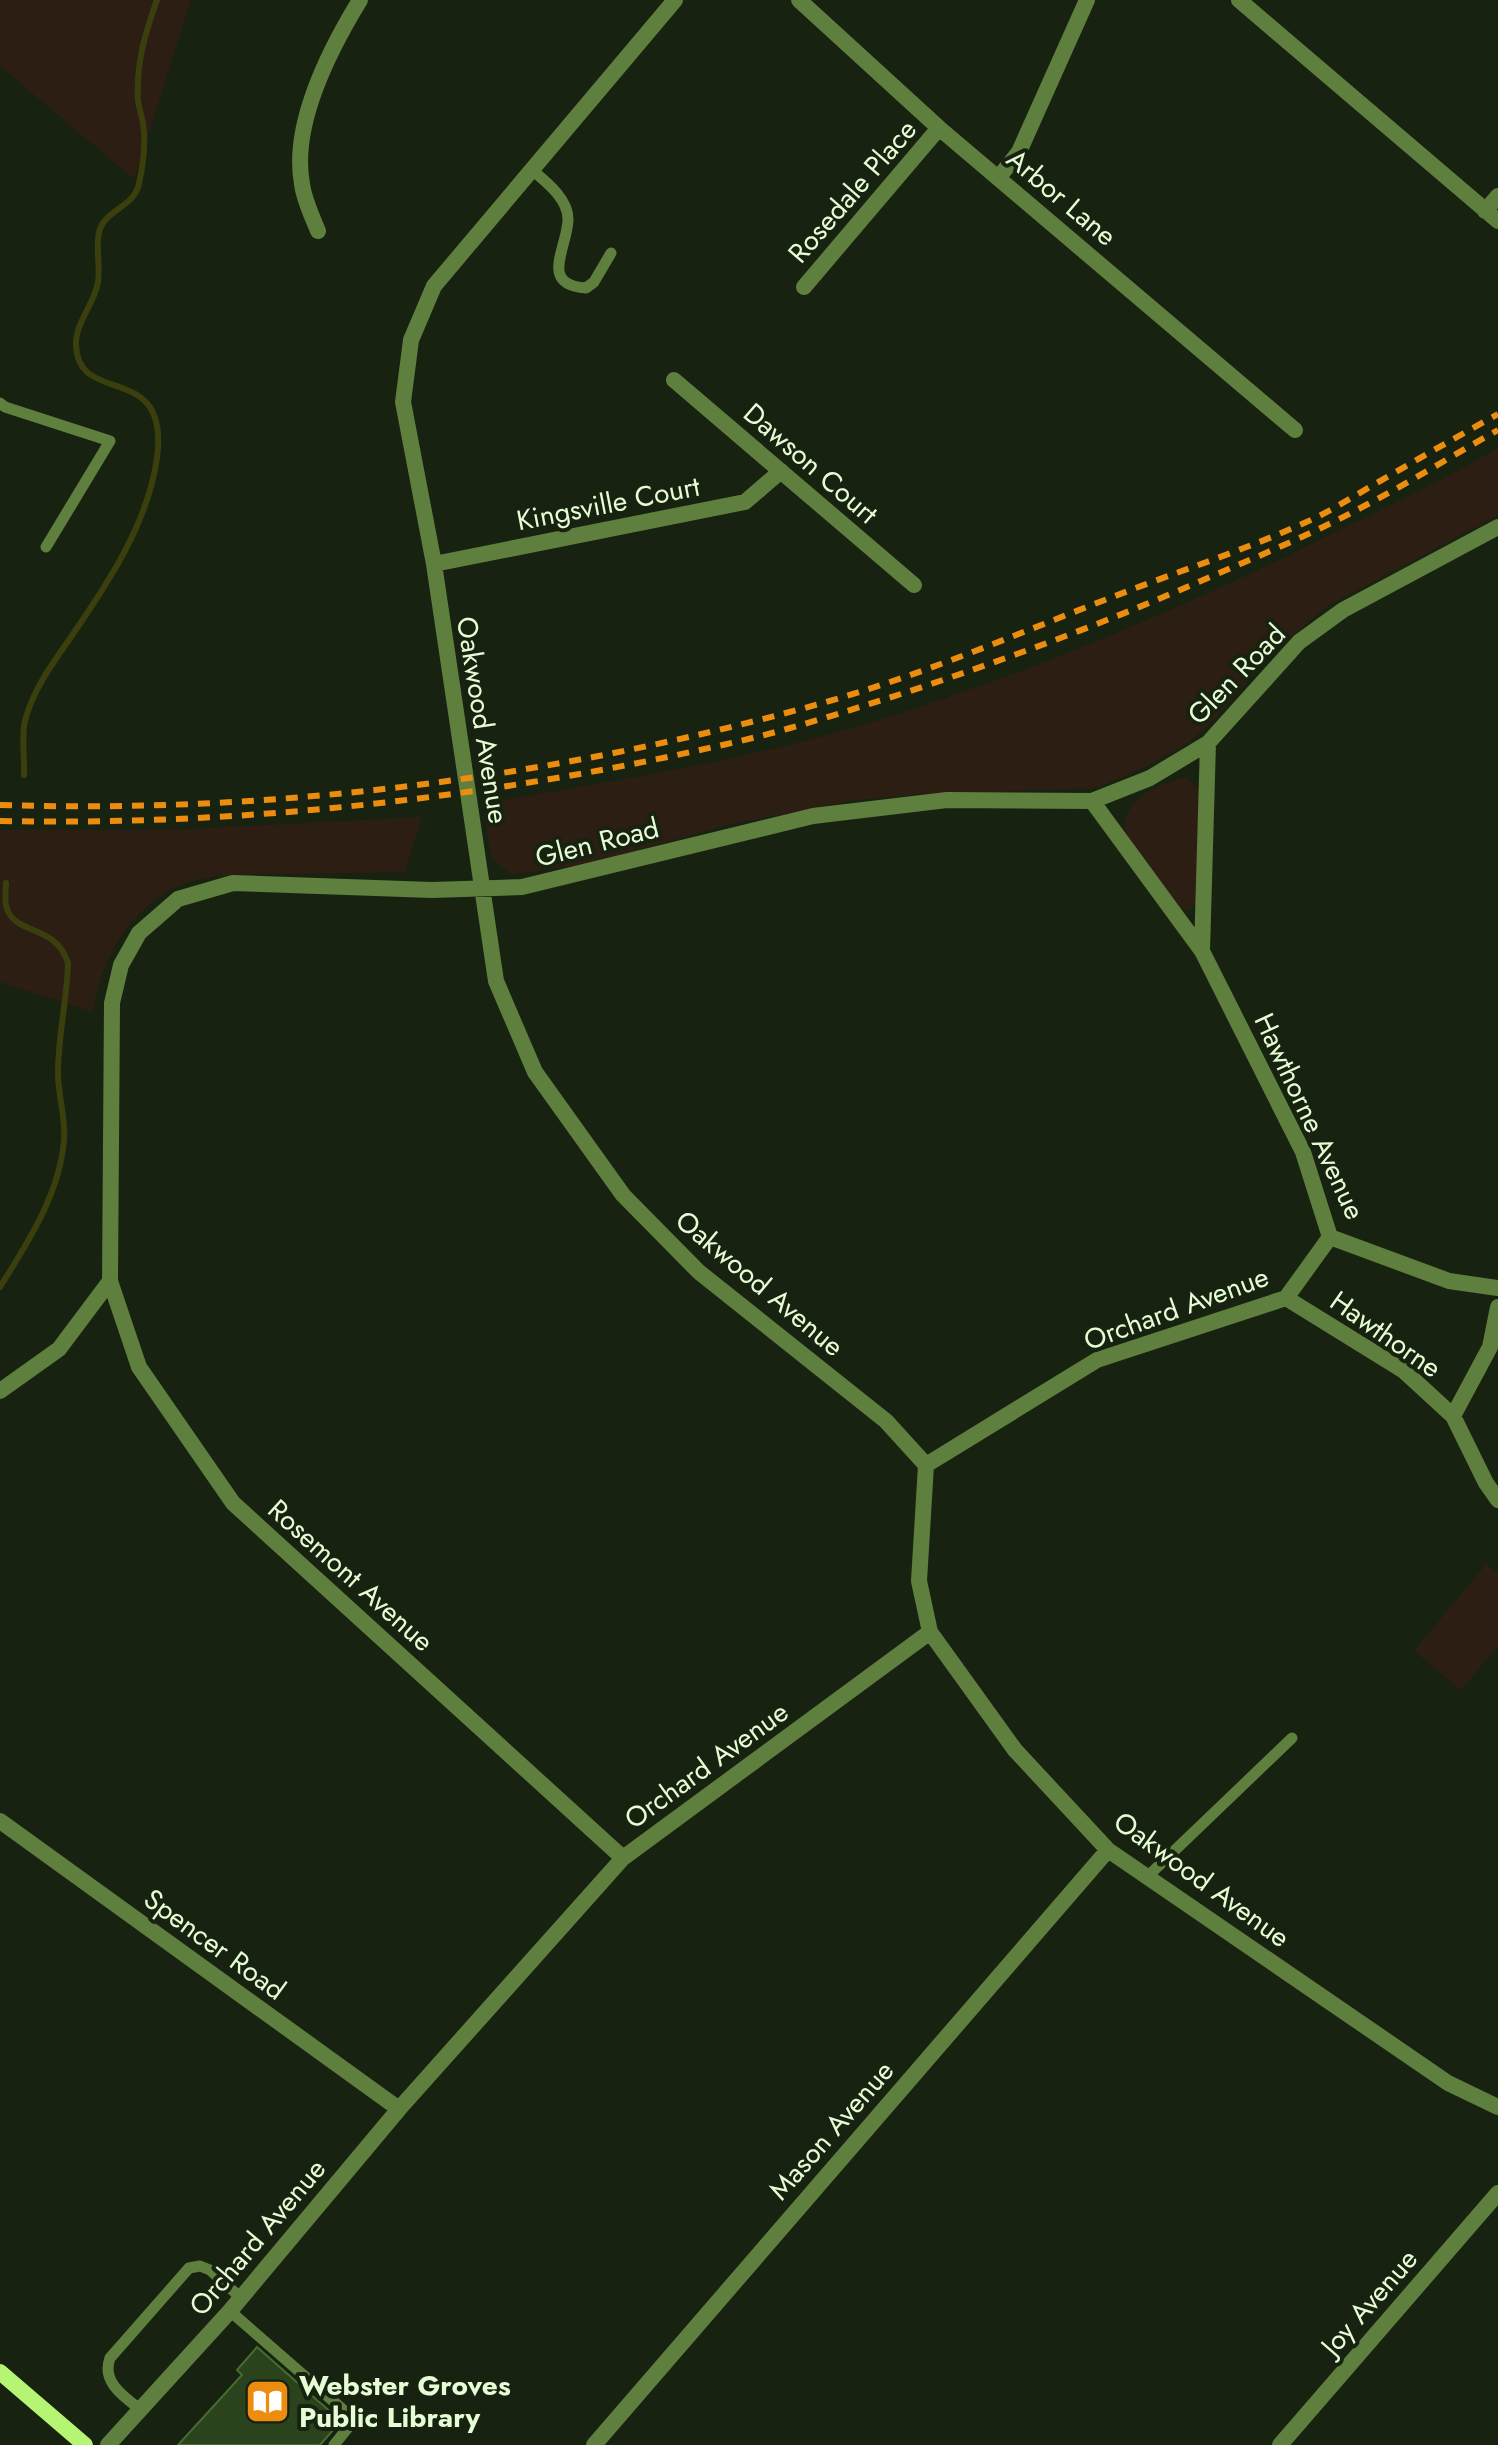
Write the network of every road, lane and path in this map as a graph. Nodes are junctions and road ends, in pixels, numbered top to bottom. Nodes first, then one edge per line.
1 (360, 0) edge
2 (675, 0) edge
3 (799, 0) edge
4 (1087, 0) edge
5 (1239, 0) edge
6 (939, 128) junction
7 (531, 169) junction
8 (999, 177) junction
9 (1498, 196) edge
10 (1492, 216) edge
11 (318, 231) dead end
12 (611, 253) dead end
13 (804, 287) dead end
14 (674, 380) dead end
15 (0, 403) edge
16 (1295, 430) dead end
17 (781, 471) junction
18 (1498, 527) edge
19 (46, 547) dead end
20 (434, 564) junction
21 (914, 585) dead end
22 (1208, 743) junction
23 (1092, 801) junction
24 (482, 890) junction
25 (1202, 951) junction
26 (1330, 1237) junction
27 (110, 1281) junction
28 (1498, 1288) edge
29 (1286, 1298) junction
30 (1498, 1307) edge
31 (0, 1391) edge
32 (1453, 1416) junction
33 (926, 1465) junction
34 (1498, 1500) edge
35 (930, 1632) junction
36 (1292, 1738) dead end
37 (0, 1821) edge
38 (1108, 1850) junction
39 (623, 1858) junction
40 (1147, 1877) junction
41 (1498, 2107) edge
42 (399, 2109) junction
43 (1498, 2193) edge
44 (236, 2304) junction
45 (0, 2372) edge
46 (141, 2410) junction
47 (85, 2445) edge
48 (108, 2445) edge
49 (334, 2445) edge
50 (594, 2445) edge
51 (1280, 2445) edge

1 - 11 street
2 - 7 street, Oakwood Avenue
3 - 6 street, Arbor Lane
4 - 8 street
5 - 10 street
6 - 8 street, Arbor Lane
6 - 13 street, Rosedale Place
7 - 12 lane
7 - 20 street, Oakwood Avenue
8 - 16 street, Arbor Lane
9 - 10 street
14 - 17 street, Dawson Court
15 - 19 lane
17 - 20 street, Kingsville Court
17 - 21 street, Dawson Court
18 - 22 street, Glen Road
20 - 24 street, Oakwood Avenue
22 - 23 street, Glen Road
22 - 25 street, Hawthorne Avenue
23 - 24 street, Glen Road
23 - 25 street, Hawthorne Avenue
24 - 27 street, Glen Road
24 - 33 street, Oakwood Avenue
25 - 26 street, Hawthorne Avenue
26 - 28 street, Hawthorne Avenue
26 - 29 street, Orchard Avenue
27 - 31 street
27 - 39 street, Rosemont Avenue
29 - 32 street, Hawthorne
29 - 33 street, Orchard Avenue
30 - 32 street
32 - 34 street, Hawthorne
33 - 35 street
35 - 38 street, Oakwood Avenue
35 - 39 street, Orchard Avenue
36 - 40 lane
37 - 42 street, Spencer Road
38 - 40 street, Oakwood Avenue
38 - 50 street, Mason Avenue
39 - 42 street, Orchard Avenue
40 - 41 street, Oakwood Avenue
42 - 44 street, Orchard Avenue
43 - 51 street, Joy Avenue
44 - 46 street, Orchard Avenue
44 - 46 lane
44 - 49 lane
45 - 47 main road
46 - 48 street, Orchard Avenue

